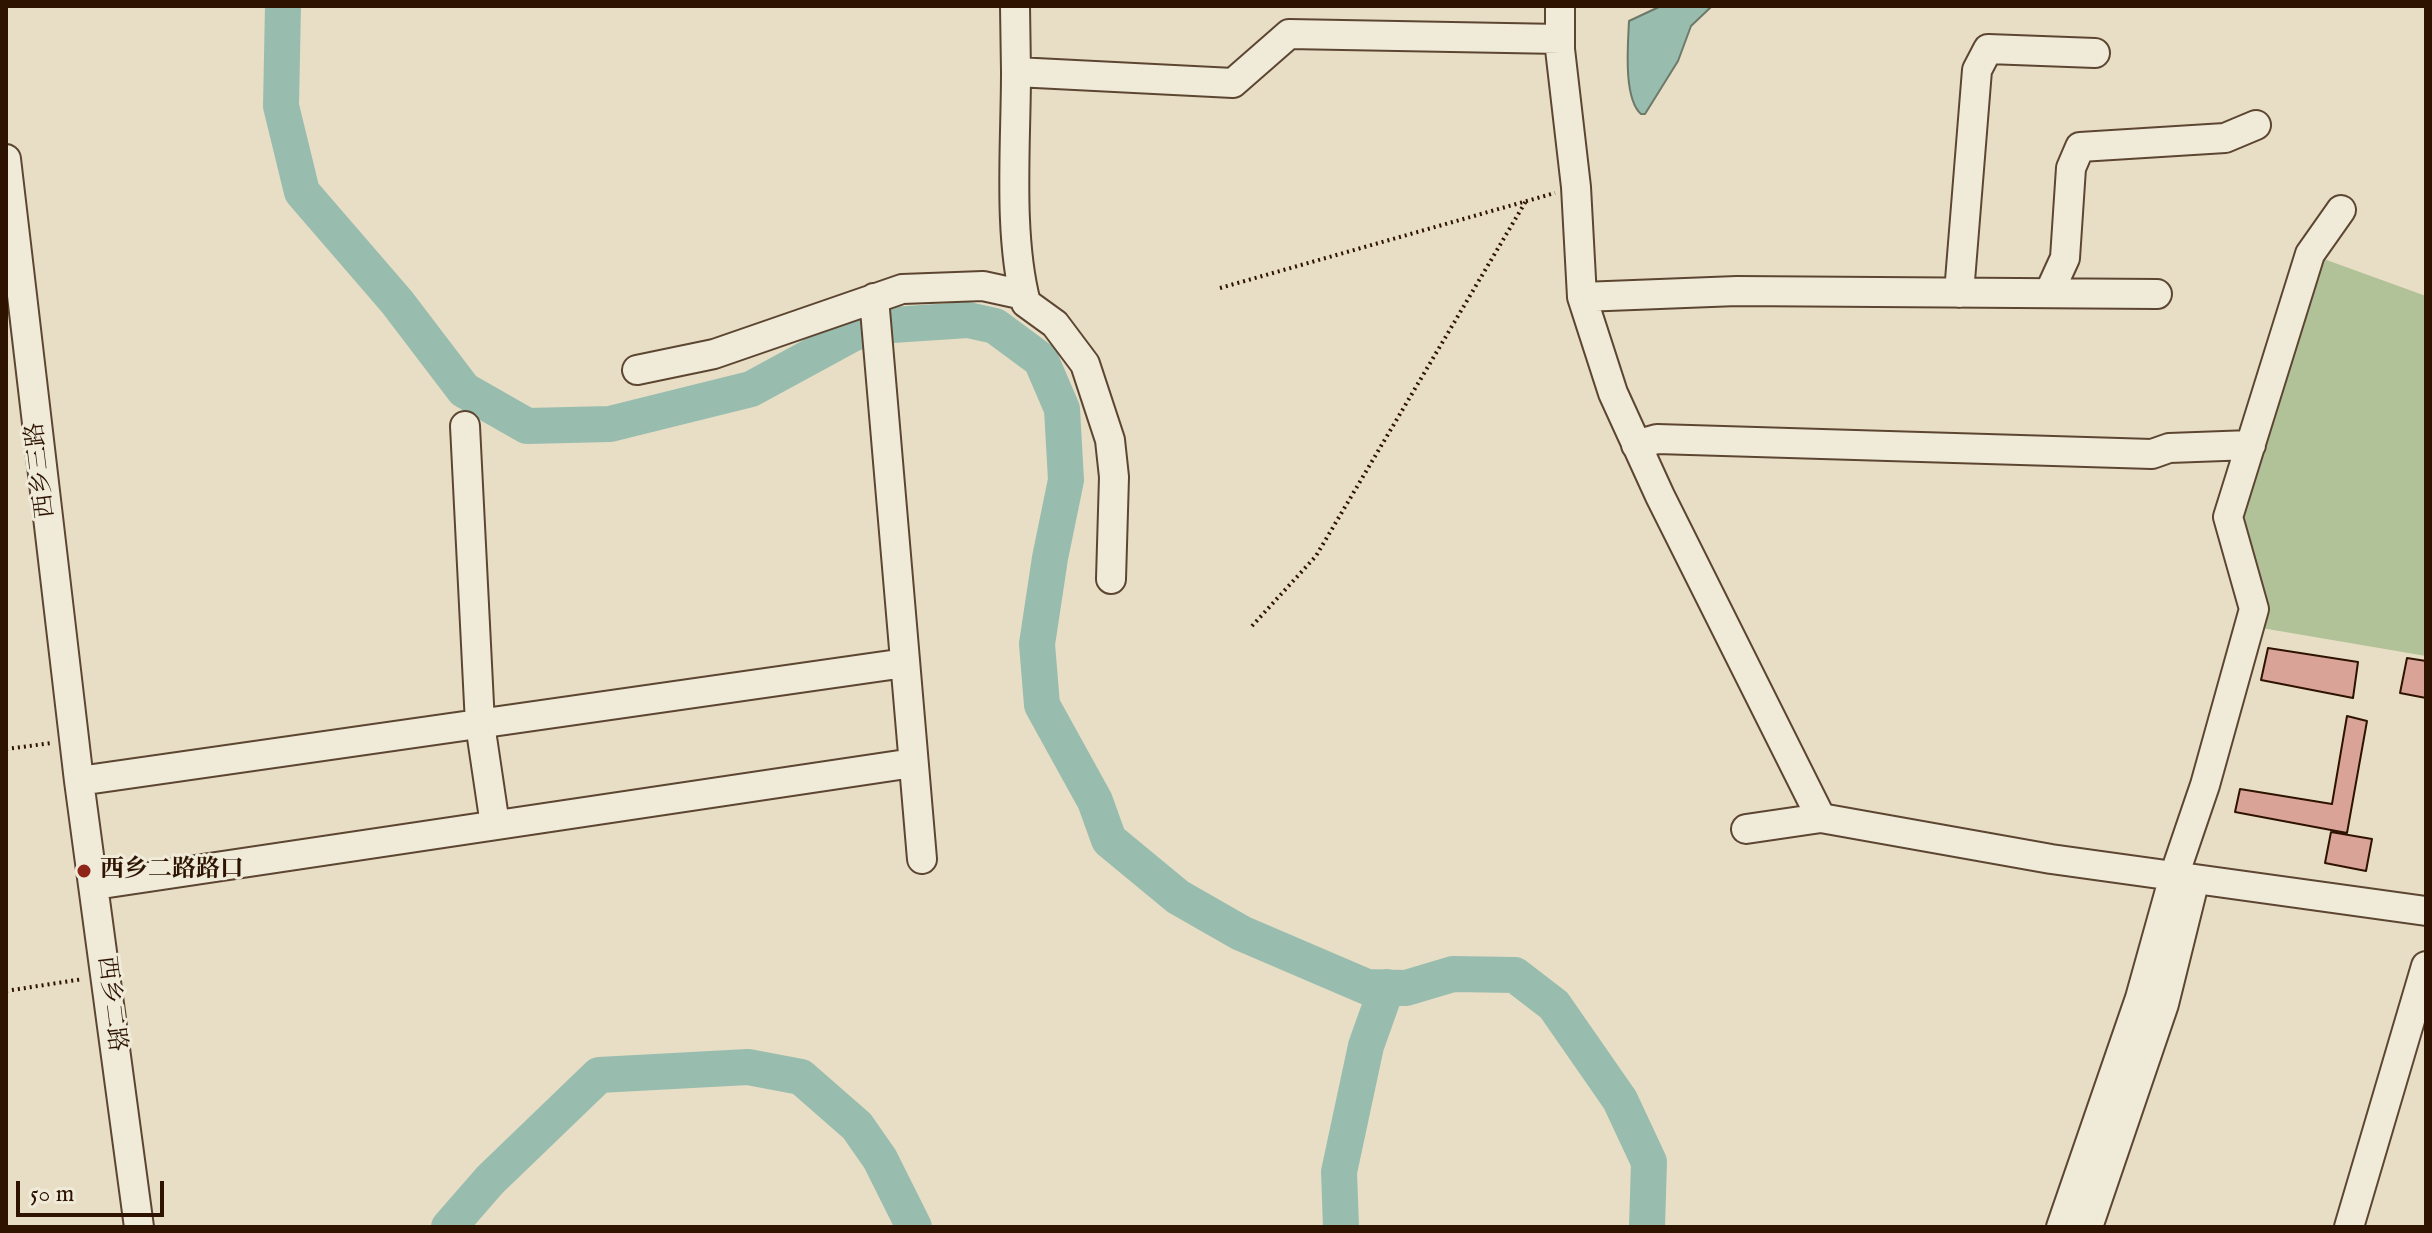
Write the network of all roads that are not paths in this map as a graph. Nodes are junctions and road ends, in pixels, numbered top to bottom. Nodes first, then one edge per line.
1 (1015, 6) edge
2 (1560, 6) edge
3 (1560, 39) junction
4 (2095, 53) dead end
5 (1016, 72) junction
6 (2256, 125) dead end
7 (6, 159) edge
8 (2341, 210) dead end
9 (1959, 293) junction
10 (2049, 293) junction
11 (2157, 294) dead end
12 (1024, 295) junction
13 (1582, 297) junction
14 (874, 298) junction
15 (637, 370) dead end
16 (465, 426) dead end
17 (1636, 445) junction
18 (2251, 445) junction
19 (1111, 579) dead end
20 (905, 663) junction
21 (480, 724) junction
22 (913, 763) junction
23 (79, 781) junction
24 (1821, 818) junction
25 (495, 825) junction
26 (1746, 829) dead end
27 (922, 859) dead end
28 (2184, 878) junction
29 (95, 885) junction
30 (2426, 911) edge
31 (2426, 966) edge
32 (139, 1227) edge
33 (2061, 1227) edge
34 (2088, 1227) edge
35 (2349, 1227) edge

1 - 5 street
2 - 3 street
3 - 5 street
3 - 13 street
4 - 9 street
5 - 12 street
6 - 10 street
7 - 23 street, 西乡三路
8 - 18 street
9 - 10 street
9 - 13 street
10 - 11 street
12 - 14 street
12 - 19 street
13 - 17 street
14 - 15 street
14 - 20 street
16 - 21 street
17 - 18 street
17 - 24 street
18 - 28 street
20 - 21 street
20 - 22 street
21 - 23 street
21 - 25 street
22 - 25 street
22 - 27 street
23 - 29 street, 西乡二路
24 - 26 street
24 - 28 street
25 - 29 street
28 - 30 street
28 - 33 street
28 - 34 street
29 - 32 street, 西乡二路
31 - 35 street

